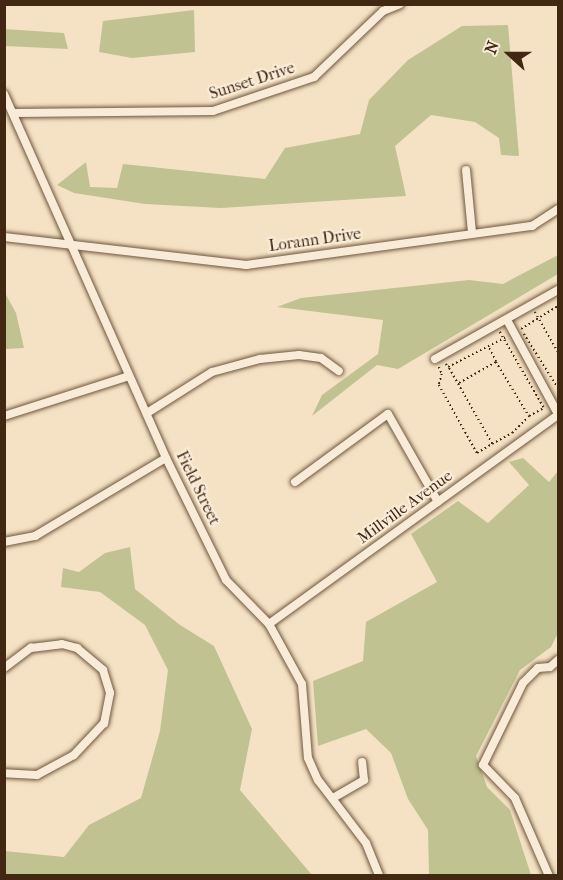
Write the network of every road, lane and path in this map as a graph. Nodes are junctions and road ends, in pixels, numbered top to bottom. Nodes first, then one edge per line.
1 (400, 4) edge
2 (382, 8) edge
3 (4, 94) edge
4 (14, 113) junction
5 (466, 170) dead end
6 (558, 209) edge
7 (472, 232) junction
8 (4, 237) edge
9 (72, 244) junction
10 (558, 290) edge
11 (531, 306) junction
12 (558, 306) edge
13 (539, 318) junction
14 (509, 319) junction
15 (496, 326) junction
16 (517, 331) junction
17 (504, 338) junction
18 (488, 346) junction
19 (558, 352) edge
20 (439, 358) junction
21 (496, 362) junction
22 (448, 368) junction
23 (339, 371) dead end
24 (129, 376) junction
25 (458, 384) junction
26 (558, 388) edge
27 (552, 402) junction
28 (544, 408) junction
29 (147, 413) junction
30 (558, 415) edge
31 (4, 416) edge
32 (529, 416) junction
33 (492, 444) junction
34 (166, 458) junction
35 (295, 482) dead end
36 (438, 502) junction
37 (4, 542) edge
38 (269, 624) junction
39 (558, 660) edge
40 (4, 668) edge
41 (362, 762) dead end
42 (4, 773) edge
43 (333, 798) junction
44 (379, 876) edge
45 (549, 876) edge

1 - 2 street, Sunset Drive
2 - 4 street, Sunset Drive
3 - 4 street, Field Street
4 - 9 street, Field Street
5 - 7 street
6 - 7 street, Lorann Drive
7 - 9 street, Lorann Drive
8 - 9 street, Lorann Drive
9 - 24 street, Field Street
10 - 11 street
11 - 13 path
11 - 14 street
12 - 13 path
13 - 16 path
13 - 19 path
14 - 15 street
14 - 16 street
14 - 16 path
15 - 17 path
15 - 20 street
16 - 17 path
16 - 26 path
16 - 27 street
17 - 18 path
17 - 28 path
18 - 21 path
18 - 22 path
20 - 22 path
20 - 33 path
21 - 25 path
21 - 32 path
22 - 25 path
23 - 29 street
24 - 29 street, Field Street
24 - 31 street
25 - 33 path
27 - 28 path
27 - 30 street
28 - 32 path
29 - 34 street, Field Street
30 - 36 street, Millville Avenue
32 - 33 path
34 - 37 street
34 - 38 street, Field Street
35 - 36 street
36 - 38 street, Millville Avenue
38 - 43 street, Field Street
39 - 45 street
40 - 42 street
41 - 43 street
43 - 44 street, Field Street

